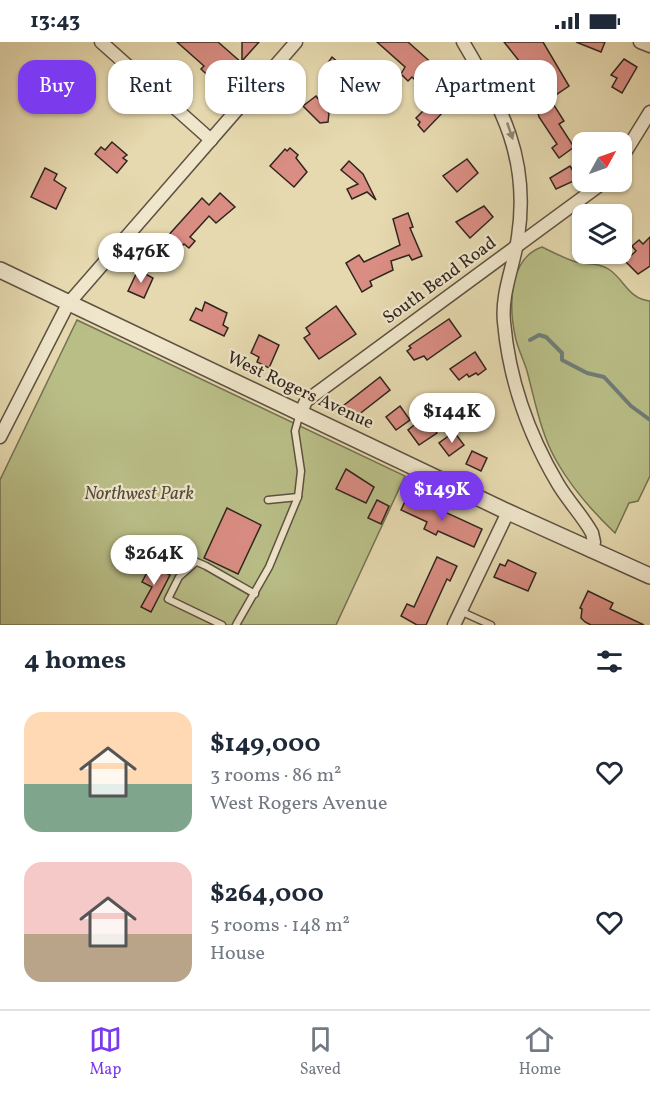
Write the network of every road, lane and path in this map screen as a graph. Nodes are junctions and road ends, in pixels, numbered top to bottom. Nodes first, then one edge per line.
1 (101, 42) edge
2 (296, 42) edge
3 (463, 42) edge
4 (640, 42) edge
5 (650, 46) edge
6 (650, 112) edge
7 (211, 140) junction
8 (632, 141) edge
9 (590, 192) edge
10 (516, 247) junction
11 (0, 270) edge
12 (68, 304) junction
13 (301, 412) junction
14 (0, 437) edge
15 (298, 497) junction
16 (268, 500) dead end
17 (508, 512) junction
18 (156, 544) dead end
19 (591, 551) junction
20 (196, 562) junction
21 (650, 576) edge
22 (255, 594) junction
23 (460, 611) junction
24 (222, 625) edge
25 (236, 625) edge
26 (454, 625) edge
27 (491, 625) edge

1 - 7 street
2 - 7 street
3 -> 10 street
4 - 5 street
6 - 8 street
7 - 12 street
9 - 10 street, South Bend Road
10 - 13 street, South Bend Road
10 - 19 street
11 - 12 street, West Rogers Avenue
12 - 13 street, West Rogers Avenue
12 - 14 street
13 - 15 lane
13 - 17 street, West Rogers Avenue
15 - 16 lane
15 - 22 lane
17 - 19 street, West Rogers Avenue
17 - 23 street
18 - 20 lane
19 - 21 street, West Rogers Avenue
20 - 22 lane
20 - 24 lane
22 - 25 lane
23 - 26 street
23 - 27 lane

